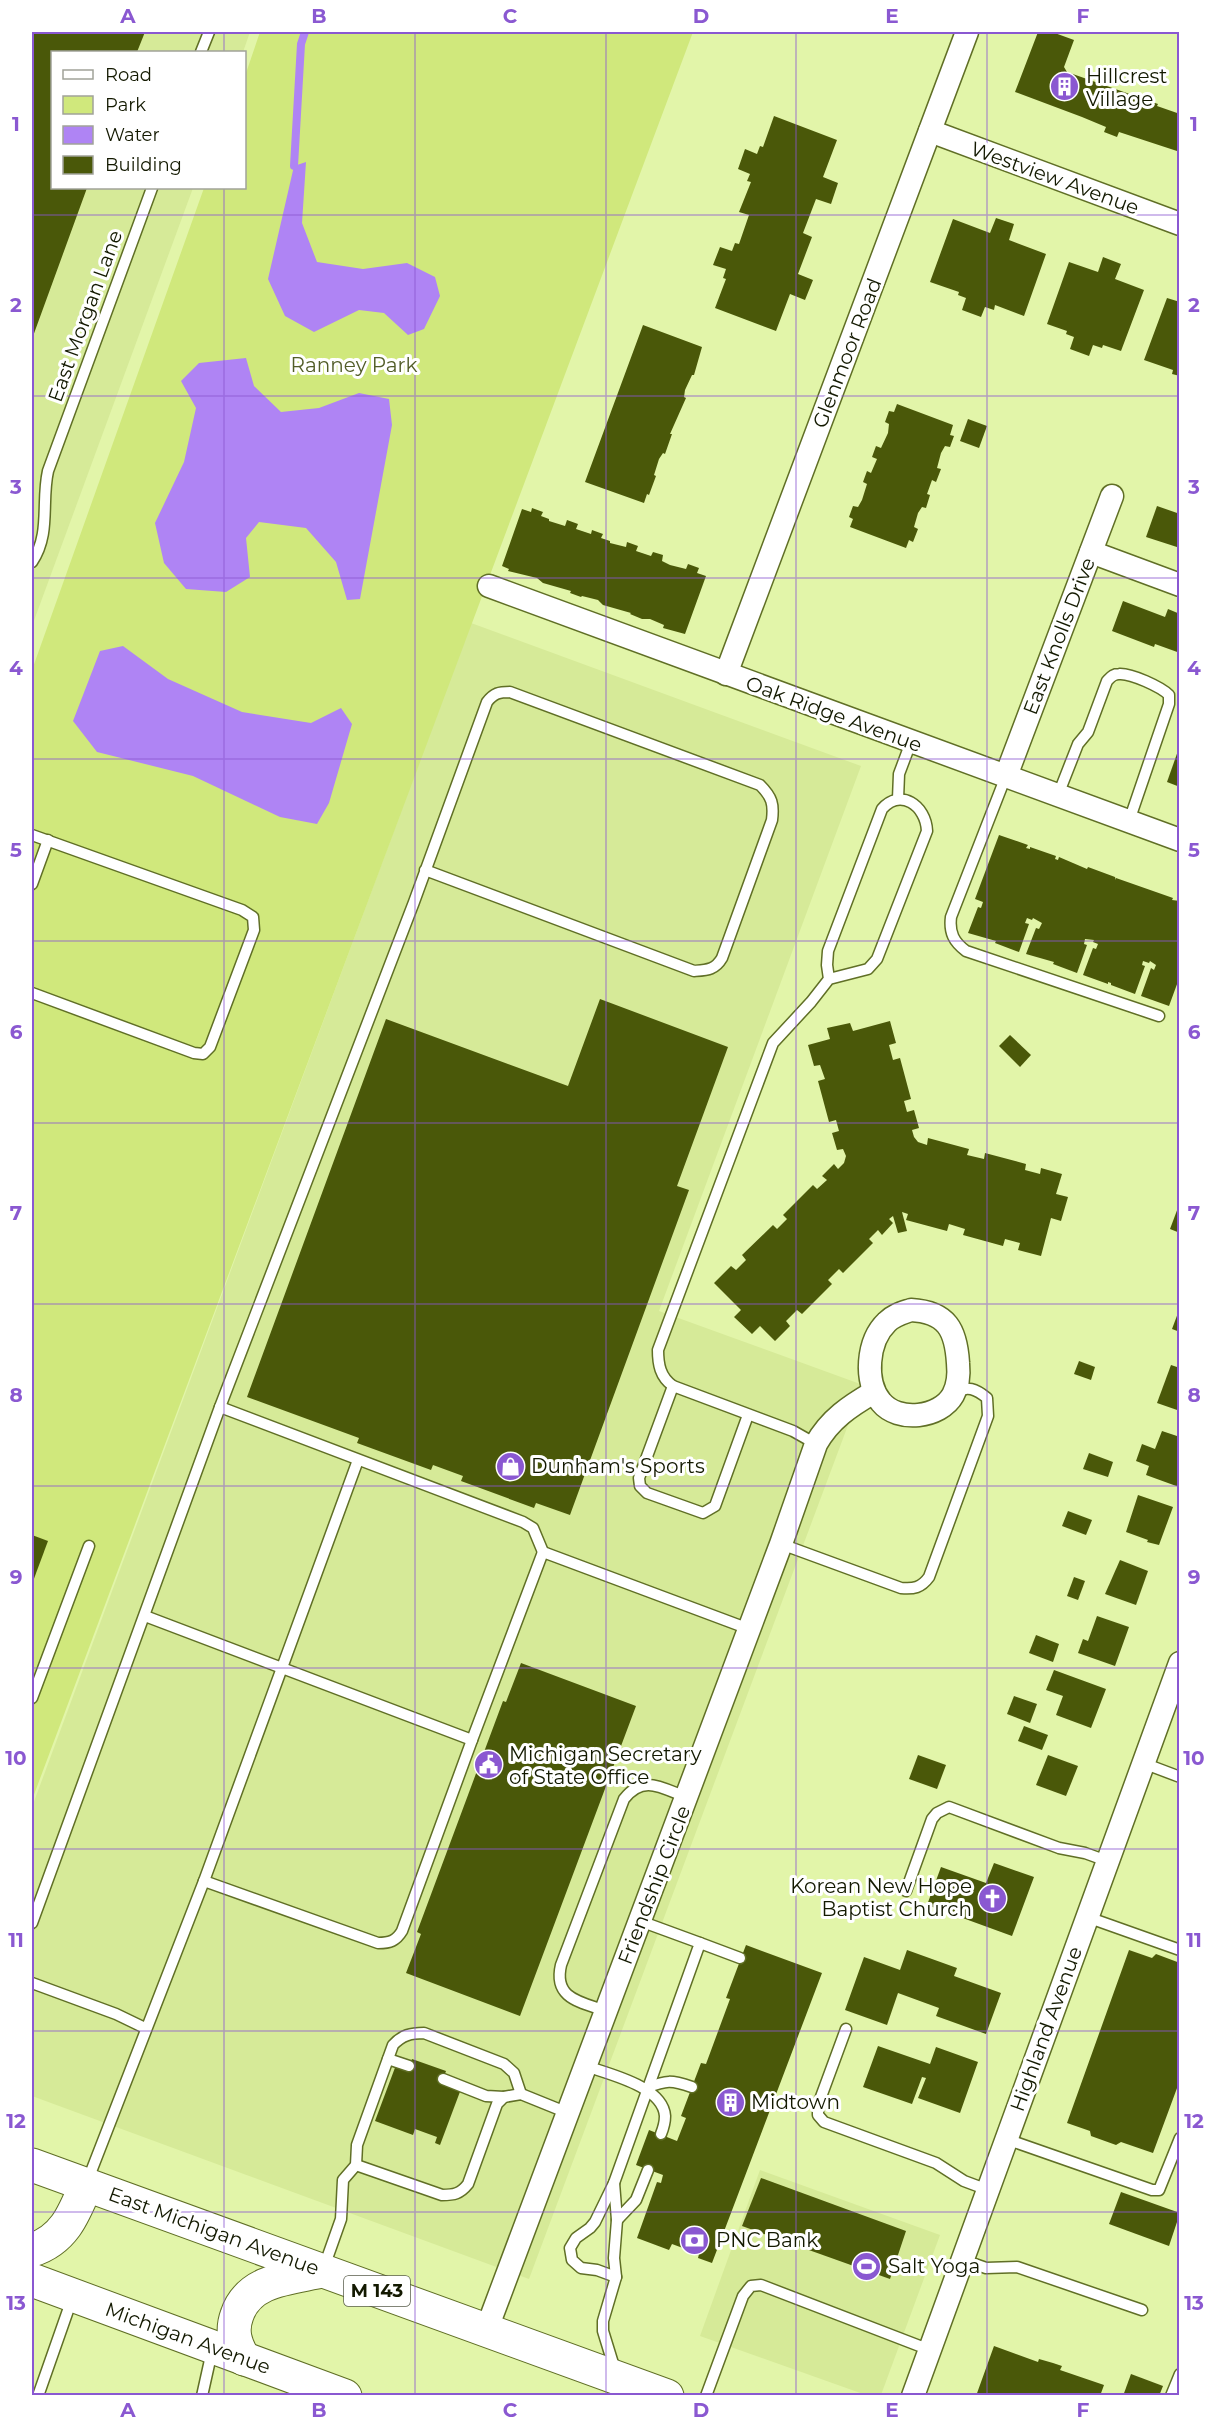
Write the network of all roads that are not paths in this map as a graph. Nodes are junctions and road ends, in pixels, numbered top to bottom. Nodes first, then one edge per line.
1 (209, 32) edge
2 (967, 32) edge
3 (201, 51) edge
4 (930, 131) junction
5 (152, 189) edge
6 (1179, 224) edge
7 (1112, 496) dead end
8 (1091, 552) junction
9 (32, 562) edge
10 (1179, 585) edge
11 (489, 586) dead end
12 (726, 675) junction
13 (911, 741) junction
14 (1006, 776) junction
15 (1058, 795) junction
16 (898, 799) junction
17 (1129, 821) junction
18 (32, 835) edge
19 (48, 840) junction
20 (1179, 840) edge
21 (425, 870) junction
22 (32, 884) edge
23 (829, 979) junction
24 (32, 993) edge
25 (1159, 1016) dead end
26 (673, 1386) junction
27 (874, 1392) junction
28 (953, 1395) junction
29 (220, 1407) junction
30 (748, 1415) junction
31 (816, 1444) junction
32 (358, 1460) junction
33 (781, 1544) junction
34 (89, 1546) dead end
35 (543, 1552) junction
36 (144, 1616) junction
37 (749, 1629) junction
38 (1179, 1663) edge
39 (283, 1668) junction
40 (32, 1698) edge
41 (1172, 1705) edge
42 (472, 1740) junction
43 (1143, 1763) junction
44 (1179, 1777) edge
45 (686, 1797) junction
46 (1107, 1860) junction
47 (204, 1881) junction
48 (906, 1891) dead end
49 (1087, 1917) junction
50 (640, 1921) junction
51 (32, 1923) edge
52 (700, 1944) junction
53 (1179, 1950) edge
54 (740, 1958) dead end
55 (32, 1983) edge
56 (606, 2011) junction
57 (145, 2028) junction
58 (846, 2029) dead end
59 (388, 2059) junction
60 (409, 2066) dead end
61 (586, 2066) junction
62 (443, 2079) dead end
63 (692, 2087) dead end
64 (646, 2088) junction
65 (521, 2094) junction
66 (504, 2097) junction
67 (568, 2113) junction
68 (661, 2134) dead end
69 (1179, 2138) edge
70 (1006, 2139) junction
71 (356, 2164) junction
72 (32, 2165) edge
73 (648, 2170) dead end
74 (614, 2183) junction
75 (86, 2185) junction
76 (988, 2190) junction
77 (617, 2220) junction
78 (32, 2250) edge
79 (963, 2259) junction
80 (322, 2271) junction
81 (616, 2277) junction
82 (32, 2280) edge
83 (73, 2295) junction
84 (1142, 2310) dead end
85 (486, 2331) junction
86 (213, 2347) junction
87 (930, 2350) junction
88 (243, 2359) junction
89 (1179, 2374) edge
90 (617, 2377) junction
91 (38, 2396) edge
92 (201, 2396) edge
93 (345, 2396) edge
94 (667, 2396) edge
95 (706, 2396) edge
96 (913, 2396) edge
97 (1171, 2396) edge

1 - 3 lane
2 - 4 street, Glenmoor Road
4 - 6 street, Westview Avenue
4 - 12 street, Glenmoor Road
5 - 9 lane, East Morgan Lane
7 - 8 street, East Knolls Drive
8 - 10 street
8 - 14 street, East Knolls Drive
11 - 12 street, Oak Ridge Avenue
12 - 13 street, Oak Ridge Avenue
13 - 14 street, Oak Ridge Avenue
13 - 16 lane
14 - 15 street, Oak Ridge Avenue
14 - 25 lane
15 - 17 street, Oak Ridge Avenue
15 - 17 lane
16 - 23 lane
16 - 23 lane
17 - 20 street, Oak Ridge Avenue
18 - 19 lane
19 - 22 lane
19 - 24 lane
21 - 21 lane
21 - 29 lane
23 - 26 lane
26 - 30 lane
26 - 30 lane
27 - 28 street
27 - 28 street
27 - 31 street, Friendship Circle
28 - 33 lane
29 - 32 lane
29 - 36 lane
30 - 31 lane
31 - 33 street, Friendship Circle
32 - 35 lane
32 - 39 lane
33 - 37 street, Friendship Circle
34 - 40 lane
35 - 37 lane
35 - 42 lane
36 - 39 lane
36 - 51 lane
37 - 45 street, Friendship Circle
38 - 41 street, Highland Avenue
39 - 42 lane
39 - 47 lane
41 - 43 street, Highland Avenue
42 - 47 lane
43 - 44 lane
43 - 46 street, Highland Avenue
45 - 50 street, Friendship Circle
45 - 56 lane
46 - 48 lane
46 - 49 street, Highland Avenue
47 - 57 lane
49 - 53 lane
49 - 70 street, Highland Avenue
50 - 52 lane
50 - 56 street, Friendship Circle
52 - 54 lane
52 - 64 lane
55 - 57 lane
56 - 61 street, Friendship Circle
57 - 75 lane
58 - 76 lane
59 - 60 lane
59 - 65 lane
59 - 71 lane
61 - 64 lane
61 - 67 street, Friendship Circle
62 - 66 lane
63 - 64 lane
64 - 68 lane
64 - 74 lane
65 - 66 lane
65 - 67 lane
66 - 71 lane
67 - 85 street, Friendship Circle
69 - 70 lane
70 - 76 street, Highland Avenue
71 - 80 lane
72 - 75 main road, East Michigan Avenue / M 143
73 - 77 lane
74 - 77 lane
74 - 81 lane
75 - 78 main road
75 - 80 main road, East Michigan Avenue / M 143
76 - 79 street, Highland Avenue
77 - 81 lane
79 - 84 lane
79 - 87 street, Highland Avenue
80 - 85 main road, East Michigan Avenue / M 143
80 - 88 main road
81 - 90 lane
82 - 83 main road, Michigan Avenue
83 - 86 main road, Michigan Avenue
83 - 91 lane
85 - 90 main road, East Michigan Avenue / M 143
86 - 88 main road, Michigan Avenue
86 - 92 lane
87 - 95 lane
87 - 96 street, Highland Avenue
88 - 93 main road, Michigan Avenue
89 - 97 lane
90 - 94 main road, East Michigan Avenue / M 143

